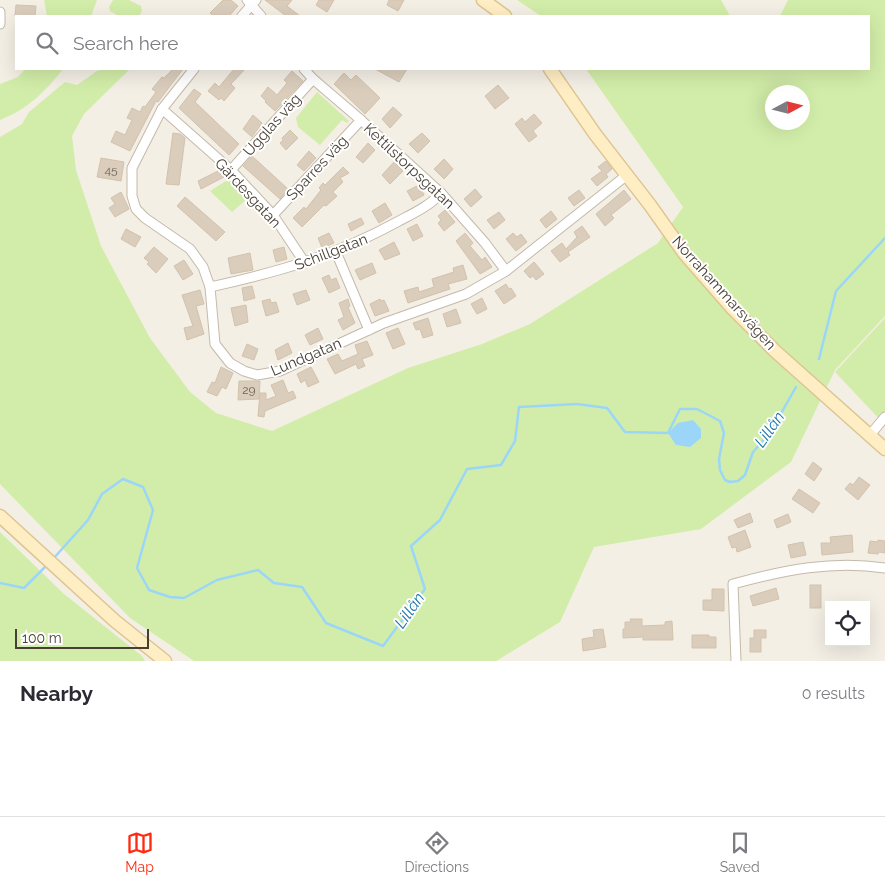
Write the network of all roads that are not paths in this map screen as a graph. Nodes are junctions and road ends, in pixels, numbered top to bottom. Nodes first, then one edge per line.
1 (483, 0) edge
2 (252, 2) edge
3 (0, 12) edge
4 (243, 15) edge
5 (260, 15) edge
6 (504, 15) edge
7 (0, 24) edge
8 (193, 70) edge
9 (305, 70) edge
10 (551, 70) edge
11 (313, 79) junction
12 (162, 109) junction
13 (361, 120) junction
14 (231, 170) junction
15 (626, 175) junction
16 (441, 193) junction
17 (273, 215) junction
18 (336, 252) junction
19 (305, 263) junction
20 (506, 271) junction
21 (210, 287) junction
22 (369, 330) junction
23 (885, 417) edge
24 (870, 435) junction
25 (885, 449) edge
26 (0, 516) edge
27 (885, 568) edge
28 (165, 661) edge
29 (736, 661) edge

1 - 6 street
2 - 4 street
2 - 5 street
3 - 7 street
8 - 12 street, Lundgatan
9 - 11 street, Kettilstorpsgatan
10 - 15 street, Norrahammarsvägen
11 - 13 street, Kettilstorpsgatan
11 - 14 street, Ugglas väg
12 - 14 street, Gärdesgatan
12 - 21 street, Lundgatan
13 - 16 street, Kettilstorpsgatan
13 - 17 street, Sparres väg
14 - 17 street, Gärdesgatan
15 - 20 street, Lundgatan
15 - 24 street, Norrahammarsvägen
16 - 18 street, Schillgatan
16 - 20 street, Kettilstorpsgatan
17 - 19 street, Gärdesgatan
18 - 19 street, Schillgatan
18 - 22 street
19 - 21 street, Schillgatan
20 - 22 street, Lundgatan
21 - 22 street, Lundgatan
23 - 24 street
24 - 25 street, Norrahammarsvägen
26 - 28 street
27 - 29 street

